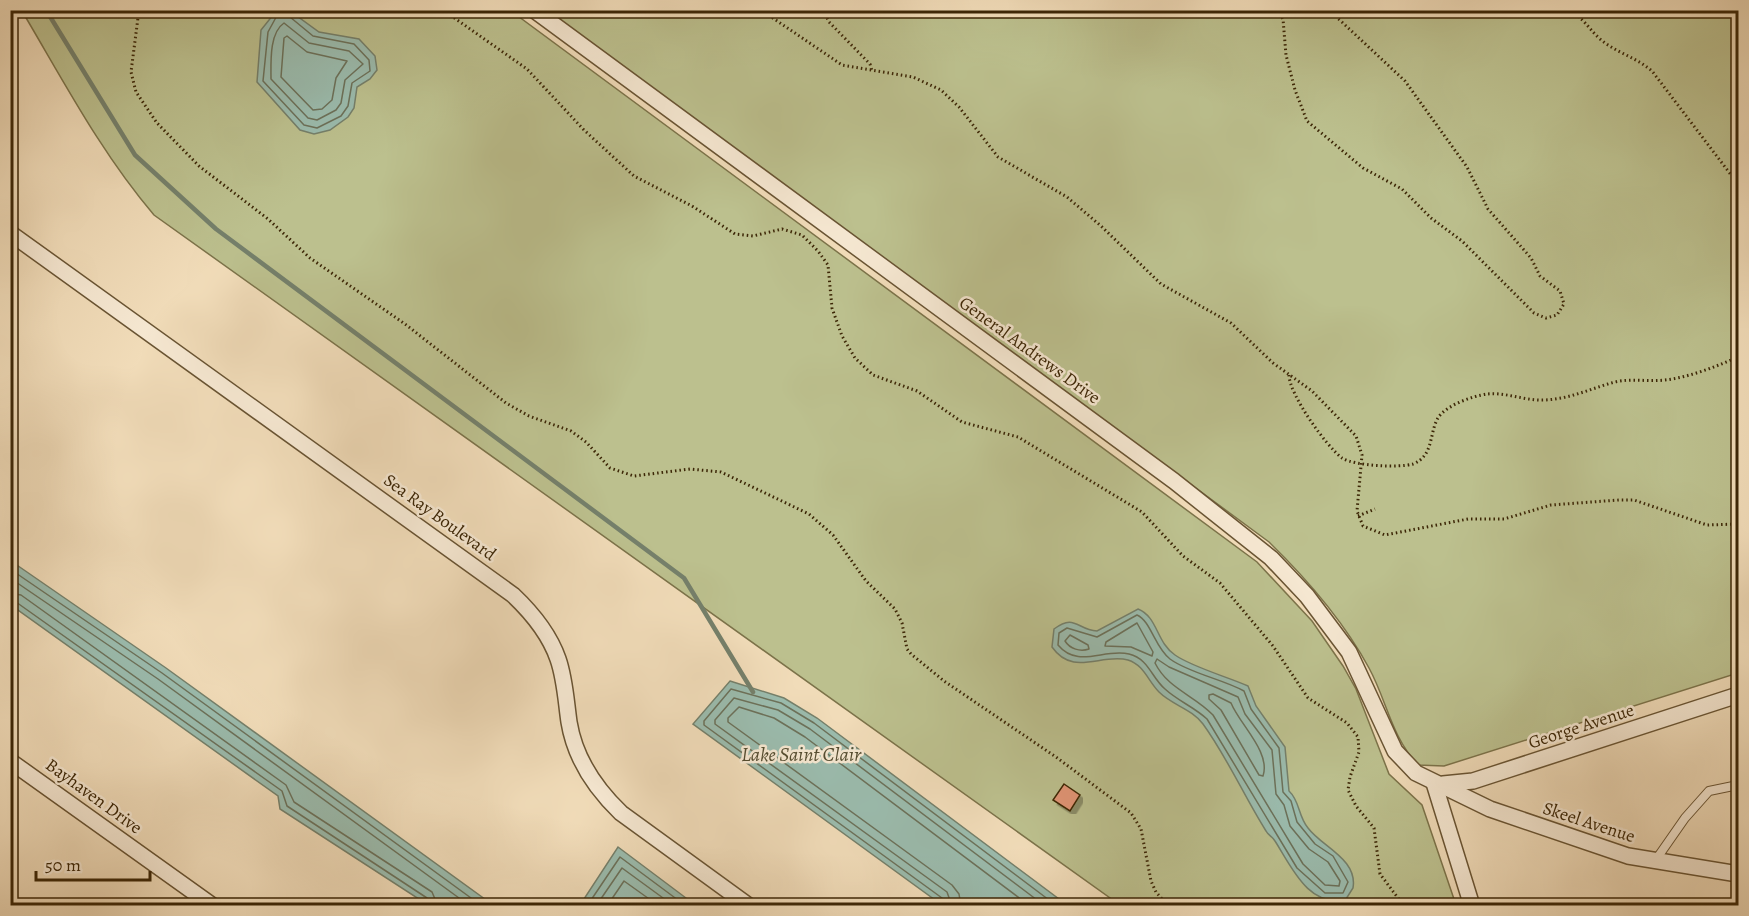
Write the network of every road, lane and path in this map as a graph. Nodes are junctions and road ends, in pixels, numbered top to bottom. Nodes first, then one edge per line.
1 (140, 10) edge
2 (443, 10) edge
3 (534, 10) edge
4 (761, 10) edge
5 (823, 10) edge
6 (1277, 10) edge
7 (1329, 10) edge
8 (1566, 10) edge
9 (872, 71) junction
10 (1738, 184) edge
11 (10, 233) edge
12 (1738, 357) edge
13 (1289, 375) junction
14 (1361, 463) junction
15 (1374, 509) dead end
16 (1358, 516) junction
17 (1738, 524) edge
18 (1738, 695) edge
19 (10, 761) edge
20 (1434, 783) junction
21 (1738, 785) edge
22 (1655, 861) junction
23 (1738, 874) edge
24 (731, 900) edge
25 (1474, 905) edge
26 (213, 906) edge
27 (750, 906) edge
28 (1168, 906) edge
29 (1404, 906) edge

1 - 28 path
2 - 29 path
3 - 20 street, General Andrews Drive
4 - 9 path
5 - 9 path
6 - 7 path
8 - 10 path
9 - 13 path
11 - 24 street, Sea Ray Boulevard
12 - 14 path
13 - 14 path
13 - 14 path
14 - 16 path
15 - 16 path
16 - 17 path
18 - 20 street, George Avenue
19 - 26 street, Bayhaven Drive
20 - 22 street, Skeel Avenue
20 - 25 street
21 - 22 lane
22 - 23 street, Skeel Avenue
24 - 27 street, Sea Ray Boulevard

